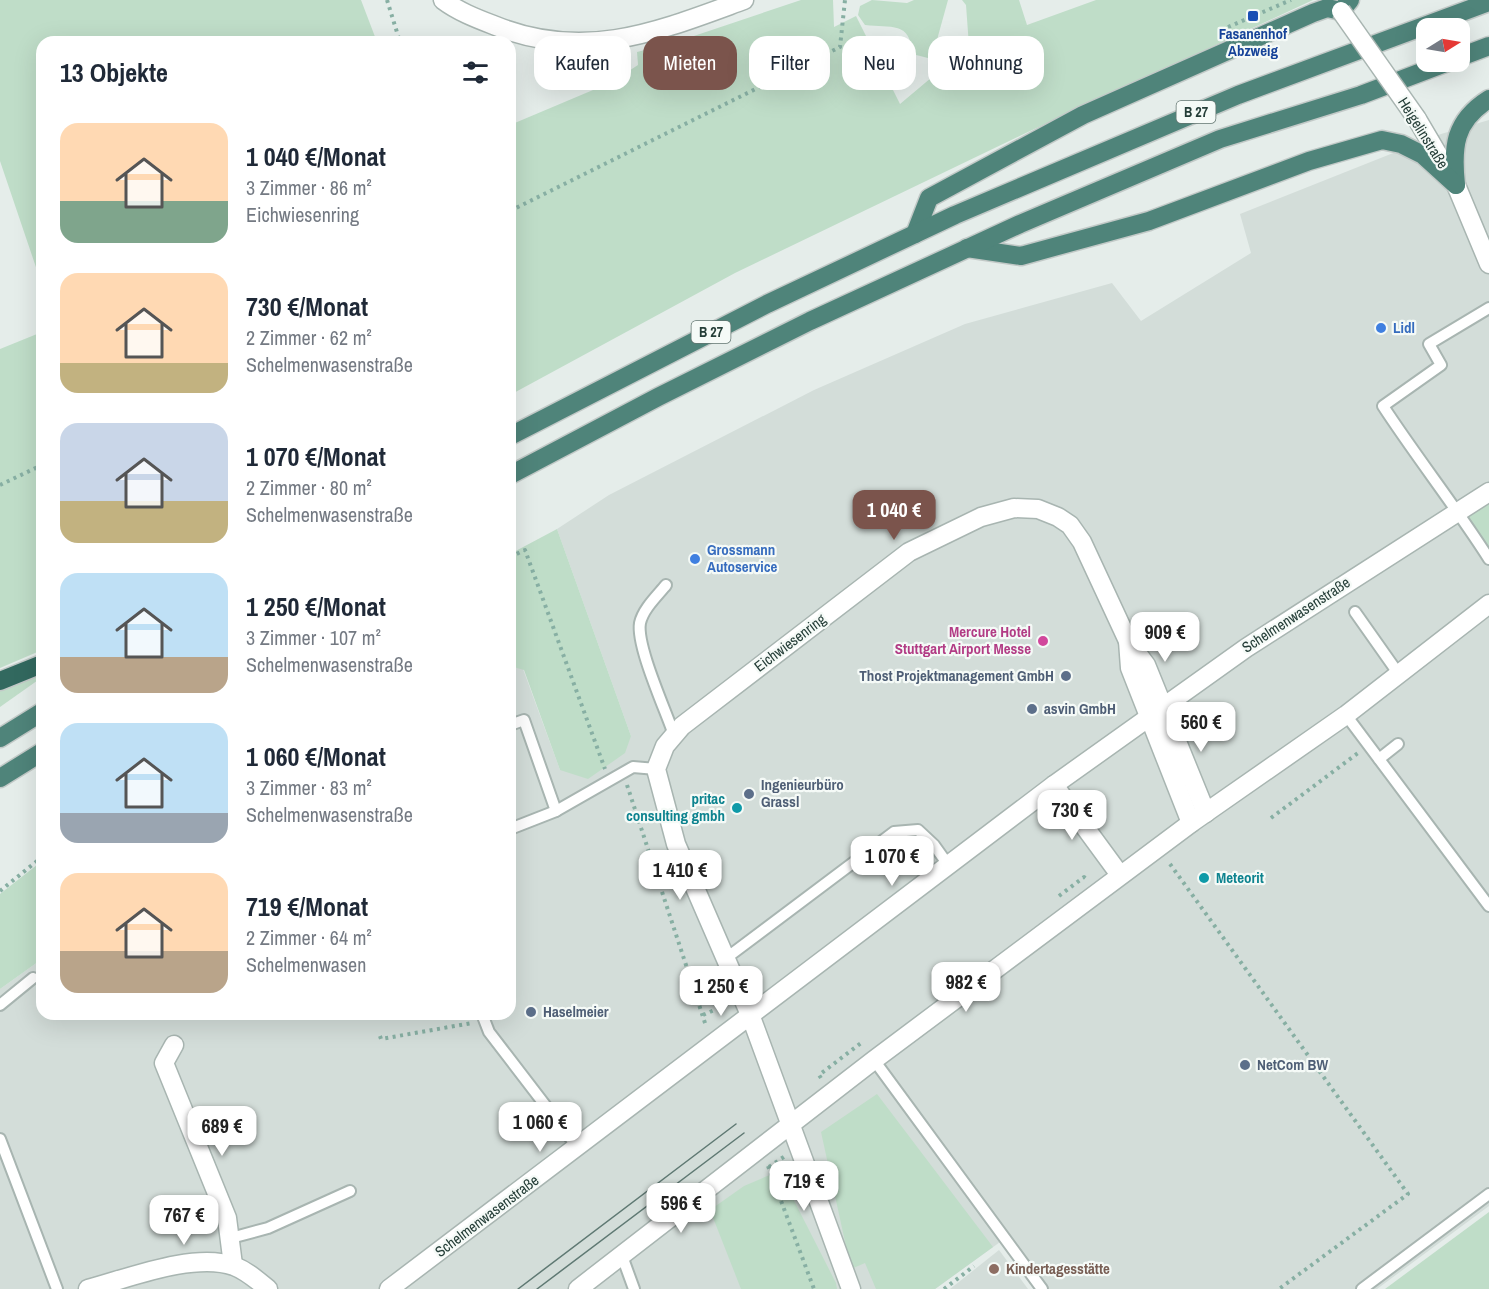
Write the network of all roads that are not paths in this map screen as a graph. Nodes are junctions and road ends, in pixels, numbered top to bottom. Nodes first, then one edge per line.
1 (443, 0) edge
2 (744, 0) edge
3 (1489, 2) edge
4 (1346, 6) edge
5 (1489, 46) edge
6 (1470, 53) edge
7 (1422, 72) edge
8 (1489, 99) edge
9 (1455, 185) junction
10 (915, 234) junction
11 (967, 248) junction
12 (1489, 264) edge
13 (1489, 308) edge
14 (516, 433) edge
15 (516, 472) edge
16 (1489, 492) edge
17 (1458, 511) junction
18 (1489, 559) edge
19 (666, 585) dead end
20 (1489, 604) edge
21 (1355, 612) dead end
22 (1128, 641) junction
23 (36, 666) edge
24 (1398, 673) junction
25 (0, 681) edge
26 (1163, 707) junction
27 (1346, 715) junction
28 (36, 716) edge
29 (1148, 718) junction
30 (516, 723) edge
31 (674, 735) junction
32 (0, 738) edge
33 (1398, 744) dead end
34 (36, 756) edge
35 (1379, 759) junction
36 (656, 769) junction
37 (0, 778) edge
38 (1054, 785) junction
39 (556, 811) junction
40 (1198, 818) junction
41 (516, 827) edge
42 (949, 866) junction
43 (1120, 875) junction
44 (1489, 906) edge
45 (725, 959) junction
46 (33, 978) dead end
47 (0, 1005) edge
48 (751, 1017) junction
49 (485, 1020) edge
50 (174, 1045) dead end
51 (874, 1060) junction
52 (792, 1124) junction
53 (0, 1138) edge
54 (578, 1148) junction
55 (350, 1191) dead end
56 (1489, 1194) edge
57 (231, 1238) junction
58 (621, 1256) junction
59 (232, 1265) junction
60 (57, 1289) edge
61 (88, 1289) edge
62 (268, 1289) edge
63 (390, 1289) edge
64 (578, 1289) edge
65 (634, 1289) edge
66 (851, 1289) edge
67 (1042, 1289) edge
68 (1362, 1289) edge

1 - 2 street
3 - 10 highway, B 27
4 - 9 street, Heigelinstraße, bridge
4 - 10 highway
5 - 6 highway
7 - 11 highway, B 27
8 - 9 highway
9 - 11 highway
9 - 12 street, Heigelinstraße
10 - 14 highway, B 27
11 - 15 highway, B 27
13 - 17 lane
16 - 17 street, Schelmenwasenstraße
17 - 18 lane
17 - 26 street, Schelmenwasenstraße
19 - 31 lane
20 - 24 street
21 - 24 lane
22 - 26 street, Eichwiesenring
22 - 29 street, Eichwiesenring
22 - 31 street, Eichwiesenring
23 - 25 highway
24 - 27 street
26 - 29 street, Schelmenwasenstraße
26 - 40 street, Eichwiesenring
27 - 35 lane
27 - 40 street
28 - 32 highway
29 - 38 street, Schelmenwasenstraße
29 - 40 street, Eichwiesenring
30 - 39 lane
31 - 36 street, Eichwiesenring
33 - 35 lane
34 - 37 highway
35 - 44 lane
36 - 39 lane
36 - 45 street
38 - 42 street, Schelmenwasenstraße
38 - 43 street
39 - 41 lane
40 - 43 street
42 - 45 lane
42 - 48 street, Schelmenwasenstraße
43 - 51 street
45 - 48 street
46 - 47 lane
48 - 52 street
48 - 54 street, Schelmenwasenstraße
49 - 54 lane
50 - 57 street
51 - 52 street
51 - 67 lane
52 - 58 street
52 - 66 street
53 - 60 lane
54 - 63 street, Schelmenwasenstraße
55 - 57 lane
56 - 68 lane
57 - 59 street
58 - 64 street
58 - 65 lane
59 - 61 street
59 - 62 street

